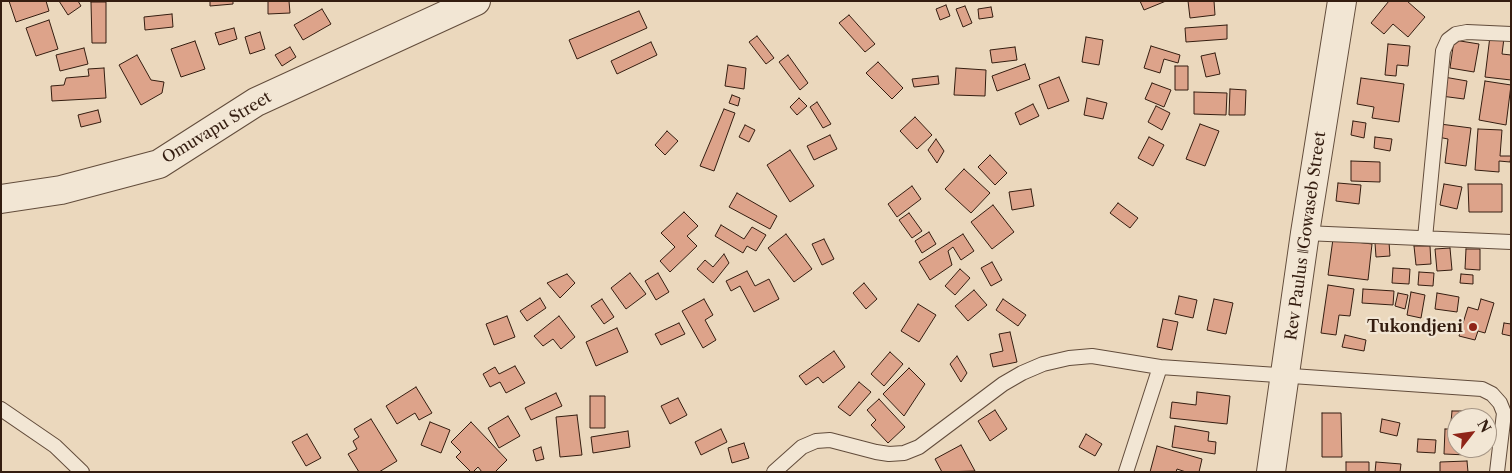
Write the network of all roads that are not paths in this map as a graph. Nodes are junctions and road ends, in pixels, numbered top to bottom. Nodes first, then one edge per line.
1 (476, 1) edge
2 (1342, 1) edge
3 (1511, 34) edge
4 (1, 199) edge
5 (1305, 232) junction
6 (1425, 238) junction
7 (1511, 242) edge
8 (1160, 367) junction
9 (1286, 375) junction
10 (1, 409) edge
11 (82, 472) edge
12 (774, 472) edge
13 (1126, 472) edge
14 (1271, 472) edge
15 (1497, 472) edge

1 - 4 street, Omuvapu Street
2 - 5 street, Rev Paulus ǁGowaseb Street
3 - 6 lane
5 - 6 lane
5 - 9 street, Rev Paulus ǁGowaseb Street
6 - 7 lane
8 - 9 lane
8 - 12 lane
8 - 13 lane
9 - 14 street, Rev Paulus ǁGowaseb Street
9 - 15 lane
10 - 11 lane

